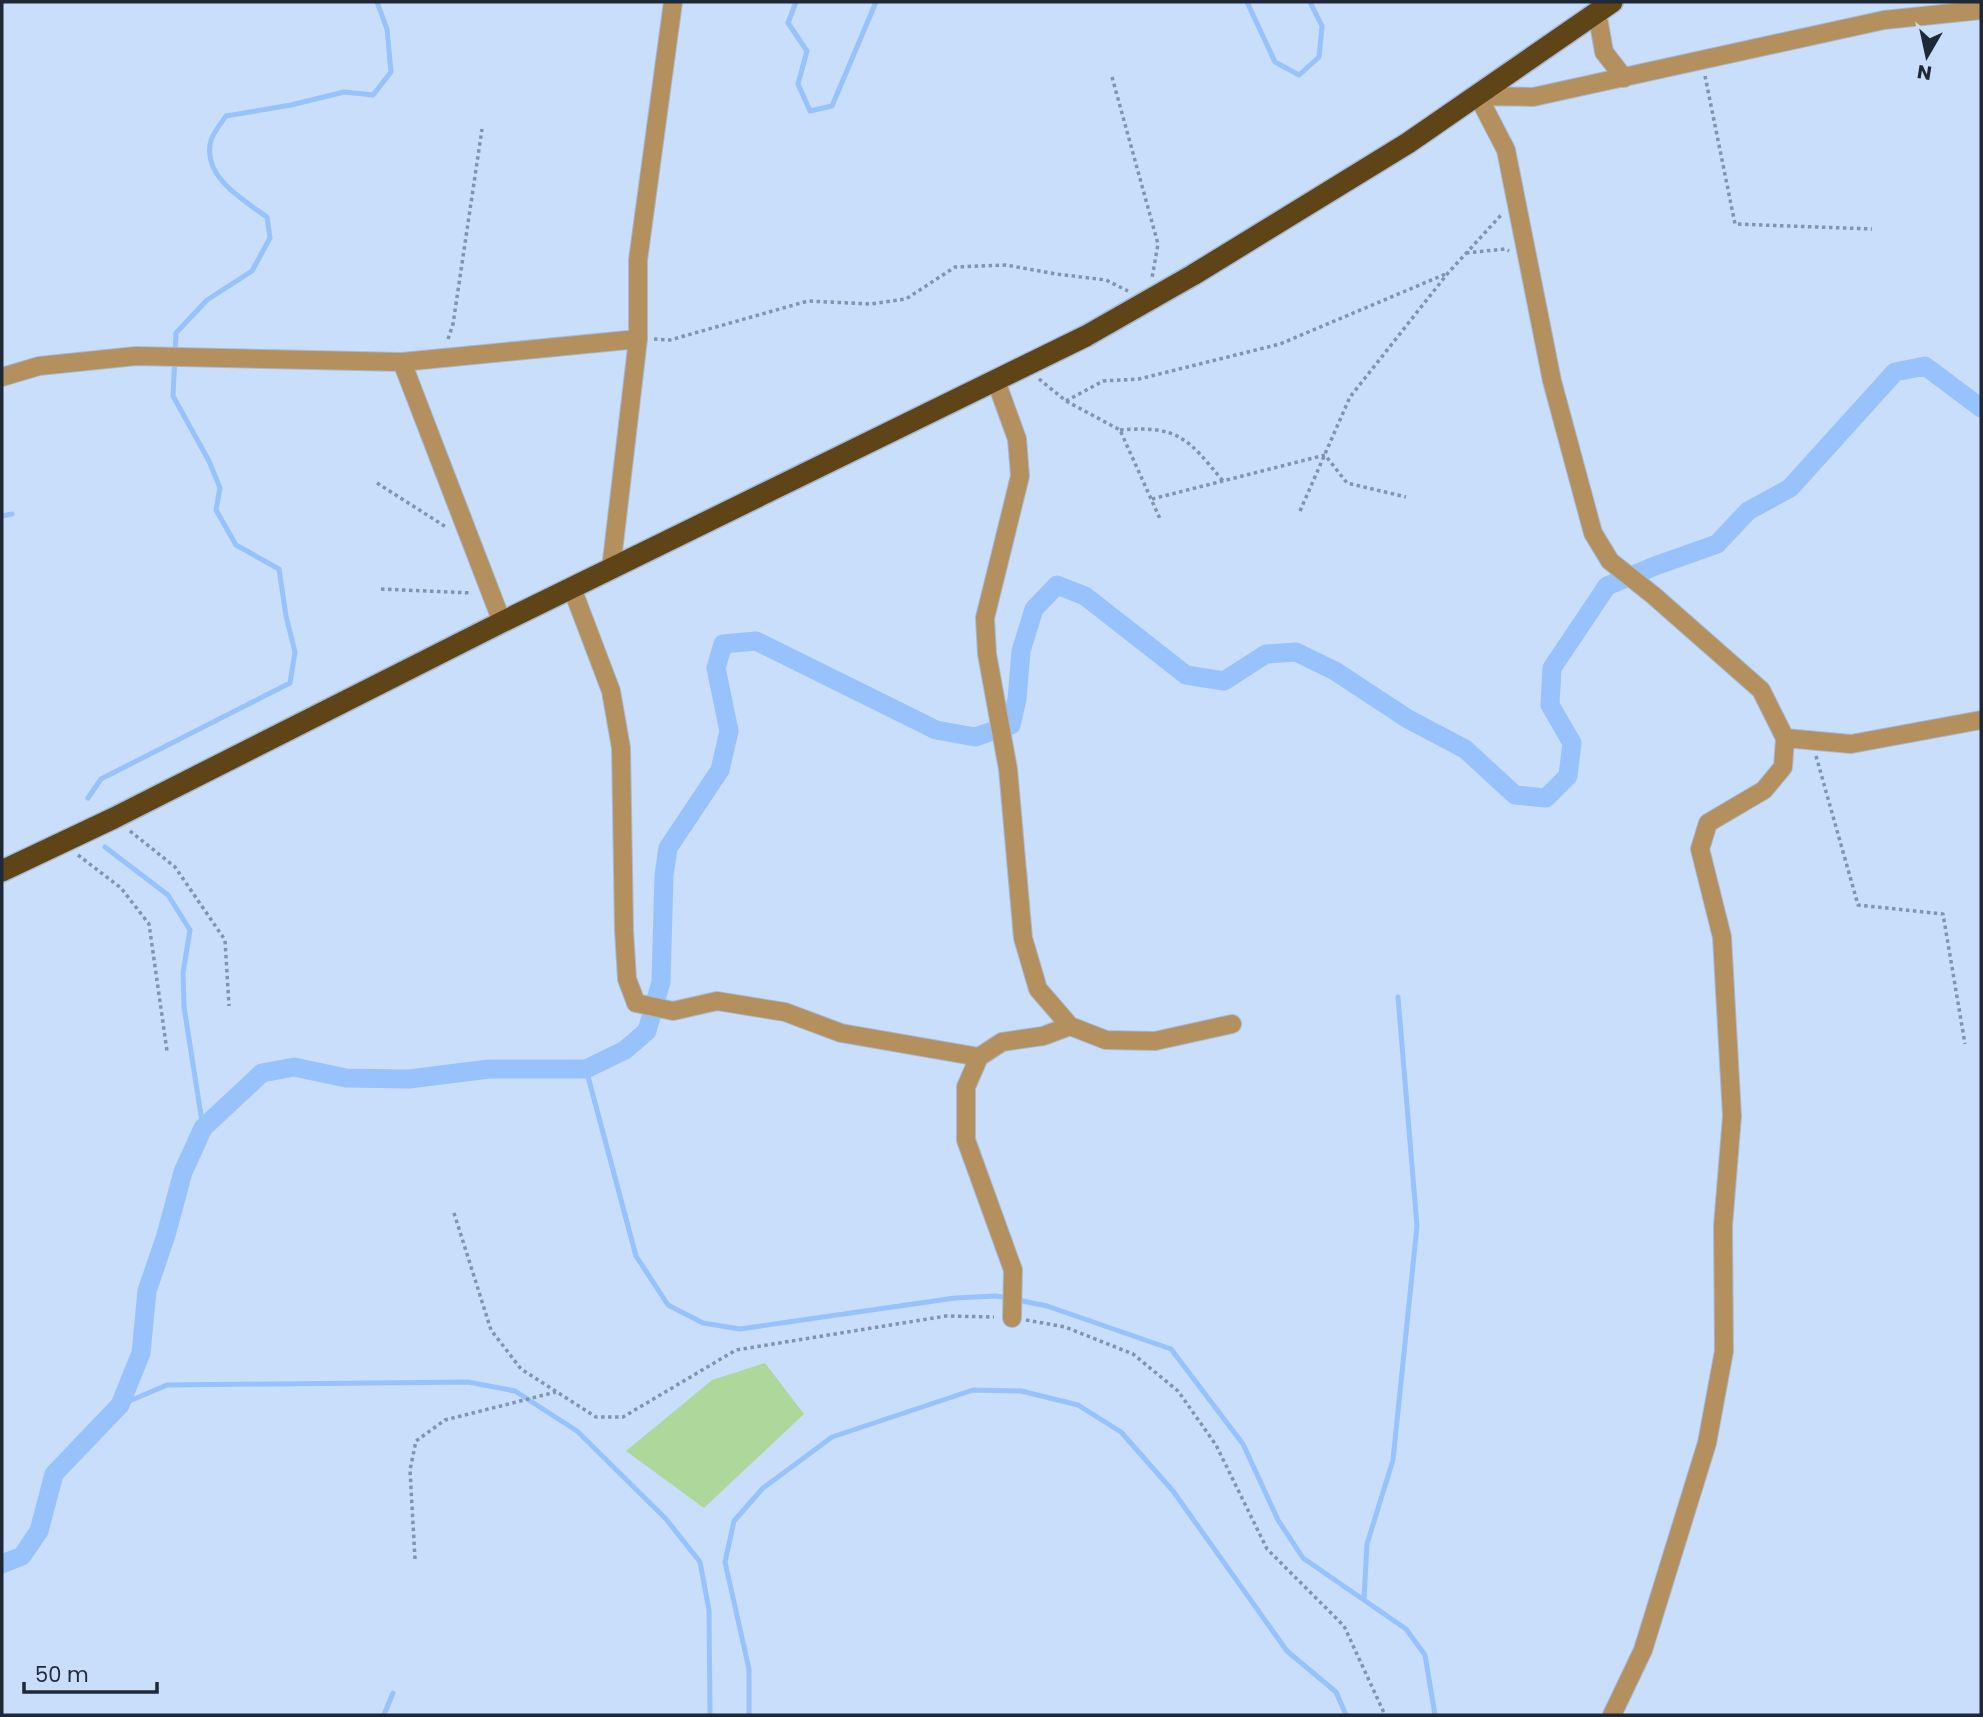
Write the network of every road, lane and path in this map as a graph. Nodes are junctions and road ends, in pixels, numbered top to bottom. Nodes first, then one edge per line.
1 (673, 2) edge
2 (1604, 7) edge
3 (1981, 10) edge
4 (1702, 60) junction
5 (1112, 77) dead end
6 (1624, 78) junction
7 (1478, 96) junction
8 (482, 129) dead end
9 (1516, 200) junction
10 (1872, 229) dead end
11 (1466, 253) junction
12 (1528, 264) junction
13 (1448, 273) junction
14 (1148, 301) junction
15 (638, 339) junction
16 (442, 358) junction
17 (402, 362) junction
18 (1024, 367) junction
19 (2, 377) edge
20 (996, 381) junction
21 (1066, 401) junction
22 (1120, 430) junction
23 (1325, 456) junction
24 (1223, 481) junction
25 (377, 483) dead end
26 (1406, 497) dead end
27 (1152, 499) junction
28 (1300, 512) dead end
29 (1161, 521) dead end
30 (471, 543) junction
31 (611, 569) junction
32 (572, 588) junction
33 (381, 589) dead end
34 (492, 594) junction
35 (502, 622) junction
36 (1981, 720) edge
37 (1785, 738) junction
38 (1811, 740) junction
39 (114, 818) junction
40 (63, 842) junction
41 (2, 872) edge
42 (229, 1006) dead end
43 (1232, 1024) dead end
44 (1070, 1026) junction
45 (1965, 1044) dead end
46 (167, 1051) dead end
47 (979, 1057) junction
48 (454, 1213) dead end
49 (1012, 1318) junction
50 (556, 1392) junction
51 (415, 1559) dead end
52 (1385, 1715) edge
53 (1612, 1715) edge

1 - 15 street
2 - 6 street
2 - 7 highway
3 - 4 street
4 - 6 street
4 - 10 path
5 - 14 path
6 - 7 street
7 - 9 street
7 - 14 highway
8 - 16 path
9 - 11 path
9 - 12 street
11 - 12 path
11 - 13 path
12 - 37 street
13 - 21 path
13 - 23 path
14 - 15 path
14 - 18 highway
15 - 16 street
15 - 31 street
16 - 17 street
17 - 19 street
17 - 30 street
18 - 20 highway
18 - 21 path
20 - 31 highway
20 - 44 street
21 - 22 path
22 - 24 path
22 - 27 path
23 - 24 path
23 - 26 path
23 - 28 path
24 - 27 path
25 - 30 path
27 - 29 path
30 - 34 street
31 - 32 highway
32 - 35 highway
32 - 47 street
33 - 34 path
34 - 35 street
35 - 39 highway
36 - 38 street
37 - 38 street
37 - 53 street
38 - 45 path
39 - 40 highway
39 - 42 path
40 - 41 highway
40 - 46 path
43 - 44 street
44 - 47 street
47 - 49 street
48 - 50 path
49 - 50 path
49 - 52 path
50 - 51 path

